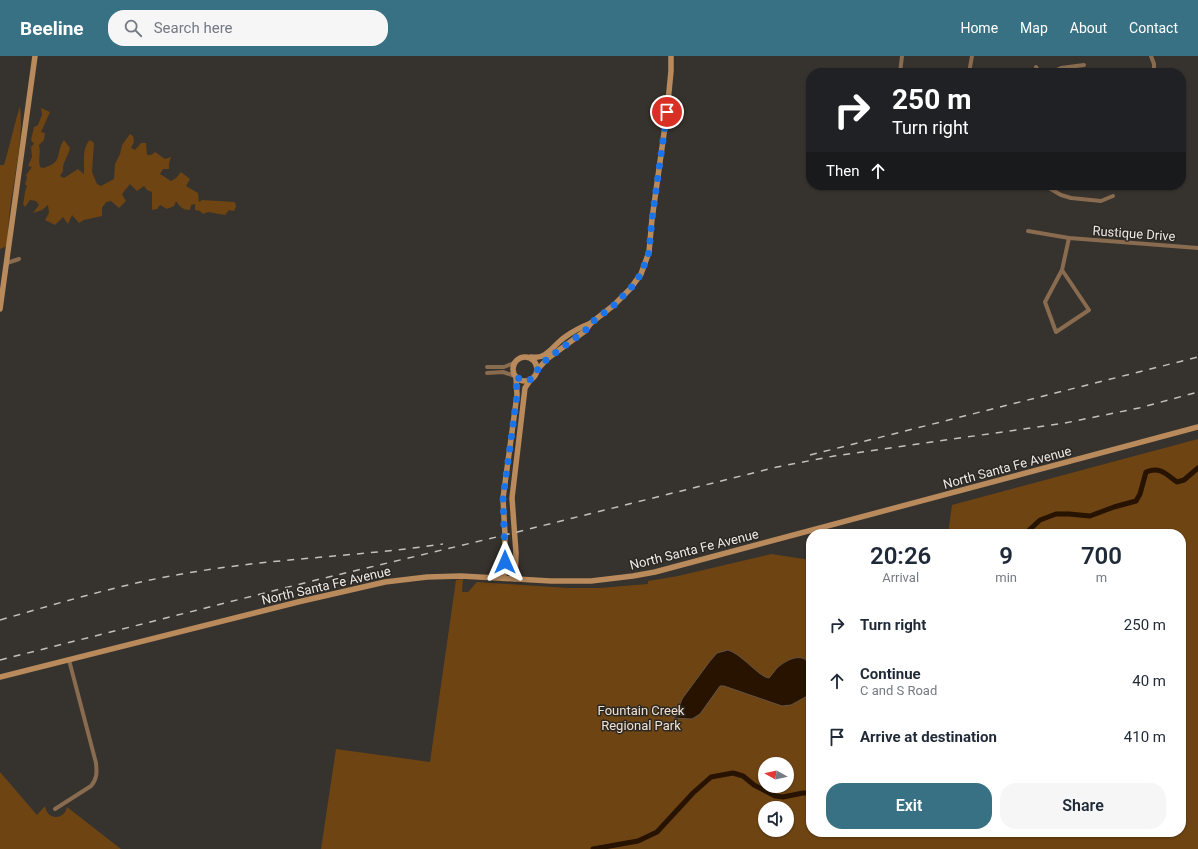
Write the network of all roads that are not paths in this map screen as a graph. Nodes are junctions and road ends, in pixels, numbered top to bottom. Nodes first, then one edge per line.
1 (35, 56) edge
2 (671, 56) edge
3 (902, 56) edge
4 (972, 56) edge
5 (1152, 56) edge
6 (1084, 65) dead end
7 (901, 68) edge
8 (970, 68) edge
9 (1061, 68) edge
10 (1154, 68) edge
11 (1052, 190) edge
12 (1113, 196) dead end
13 (1028, 231) dead end
14 (1069, 238) junction
15 (1198, 248) edge
16 (19, 259) dead end
17 (7, 263) junction
18 (1062, 270) junction
19 (0, 310) edge
20 (591, 323) junction
21 (529, 357) junction
22 (514, 363) junction
23 (487, 367) dead end
24 (538, 369) junction
25 (487, 373) dead end
26 (516, 376) junction
27 (532, 379) junction
28 (1198, 427) edge
29 (815, 529) edge
30 (806, 531) edge
31 (504, 578) junction
32 (515, 579) junction
33 (69, 660) junction
34 (0, 678) edge
35 (55, 809) dead end

1 - 17 main road
2 - 20 main road
3 - 7 street
4 - 8 street
5 - 10 street
6 - 9 street
11 - 12 street
13 - 14 street, Rustique Drive
14 - 15 street, Rustique Drive
14 - 18 street
16 - 17 street
17 - 19 main road
18 - 18 street
20 - 21 main road
20 - 24 main road
21 - 22 main road
21 - 24 main road
22 - 23 street
22 - 26 main road
24 - 27 main road
25 - 26 street
26 - 27 main road
26 - 31 main road
27 - 32 main road
28 - 29 main road, North Santa Fe Avenue
30 - 32 main road, North Santa Fe Avenue
31 - 32 main road, North Santa Fe Avenue
31 - 33 main road, North Santa Fe Avenue
33 - 34 main road, North Santa Fe Avenue
33 - 35 street

